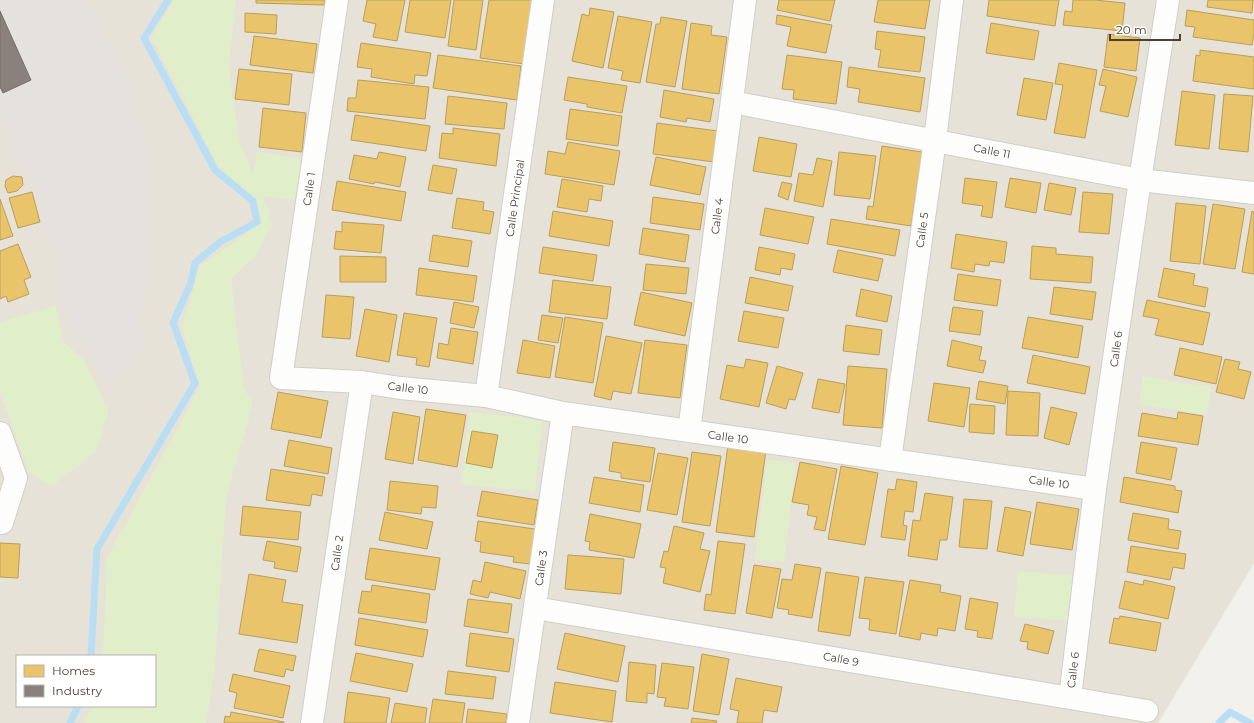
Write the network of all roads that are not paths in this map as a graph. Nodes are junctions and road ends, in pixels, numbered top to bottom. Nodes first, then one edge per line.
1 (337, 0) edge
2 (544, 0) edge
3 (744, 0) edge
4 (952, 0) edge
5 (1168, 0) edge
6 (732, 102) junction
7 (935, 140) junction
8 (1140, 180) junction
9 (1254, 193) edge
10 (281, 378) joint
11 (362, 382) junction
12 (486, 396) junction
13 (563, 413) junction
14 (690, 431) junction
15 (0, 433) edge
16 (890, 460) junction
17 (1095, 489) junction
18 (0, 523) edge
19 (536, 608) junction
20 (1070, 698) junction
21 (1147, 711) dead end
22 (312, 723) edge
23 (518, 723) edge

1 - 10 street, Calle 1
2 - 12 street, Calle Principal
3 - 6 street, Calle 4
4 - 7 street, Calle 5
5 - 8 street, Calle 6
6 - 7 street, Calle 11
6 - 14 street, Calle 4
7 - 8 street, Calle 11
7 - 16 street, Calle 5
8 - 9 street, Calle 11
8 - 17 street, Calle 6
10 - 11 street, Calle 10
11 - 12 street, Calle 10
11 - 22 street, Calle 2
12 - 13 street, Calle 10
13 - 14 street, Calle 10
13 - 19 street, Calle 3
14 - 16 street, Calle 10
15 - 18 street
16 - 17 street, Calle 10
17 - 20 street, Calle 6
19 - 20 street, Calle 9
19 - 23 street, Calle 3
20 - 21 street, Calle 9

